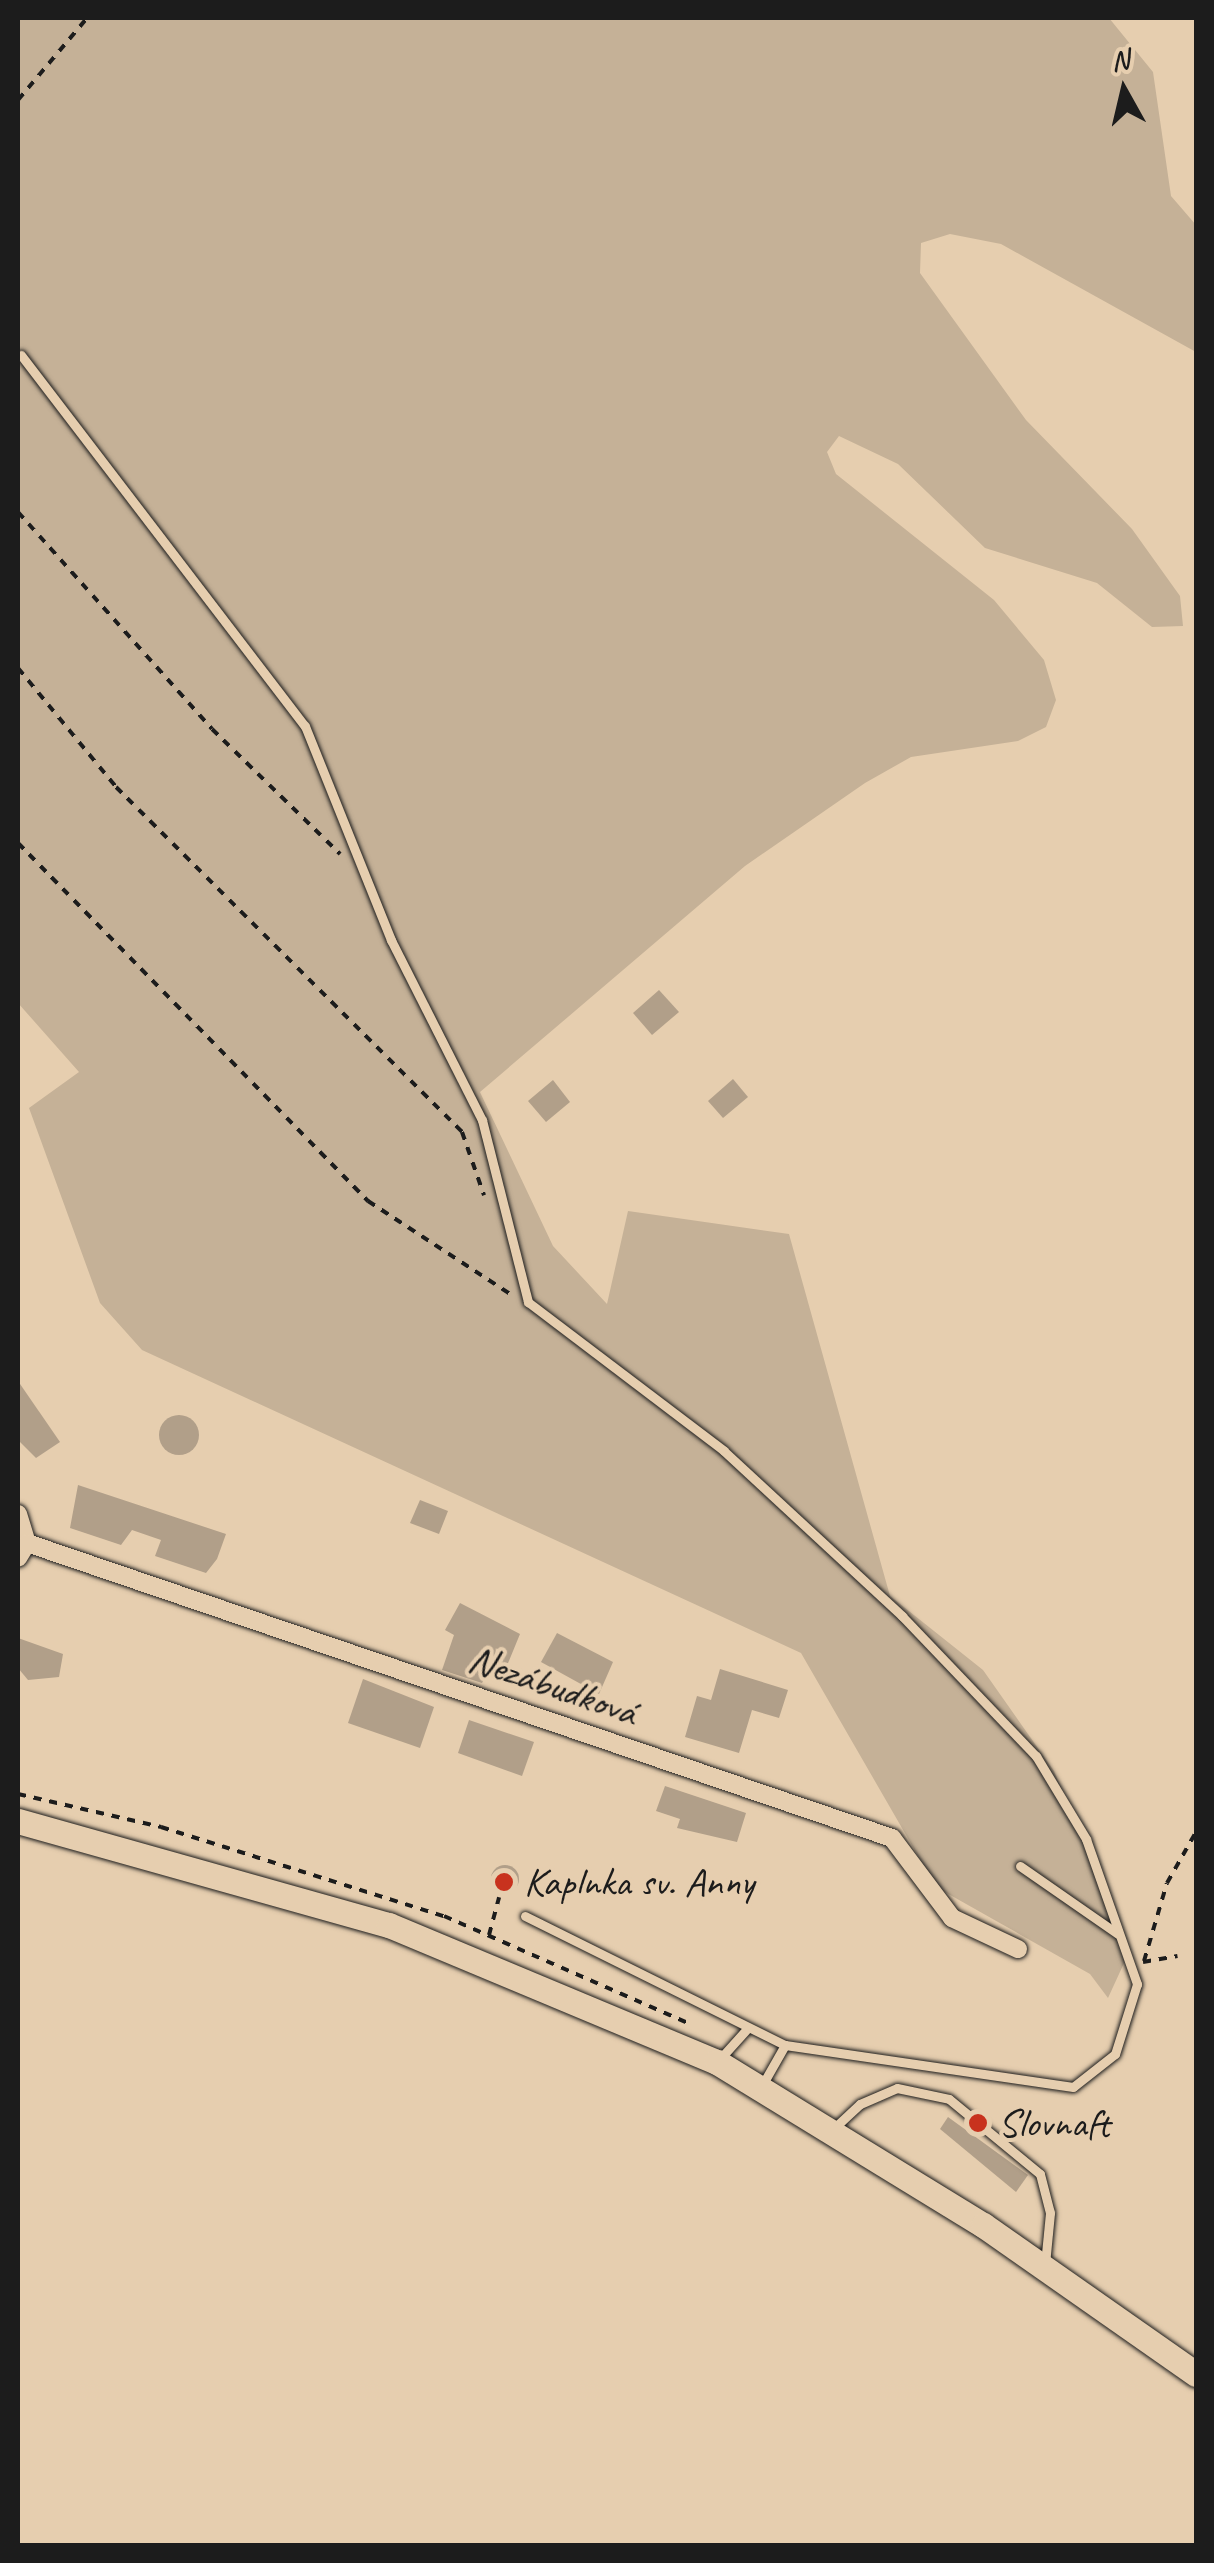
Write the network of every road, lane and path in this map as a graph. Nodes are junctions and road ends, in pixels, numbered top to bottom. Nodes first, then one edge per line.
1 (86, 18) edge
2 (18, 100) edge
3 (21, 355) dead end
4 (18, 512) edge
5 (18, 668) edge
6 (18, 843) edge
7 (368, 881) junction
8 (508, 1230) junction
9 (528, 1302) junction
10 (18, 1514) edge
11 (22, 1551) edge
12 (18, 1821) edge
13 (1196, 1832) edge
14 (1020, 1866) dead end
15 (499, 1896) dead end
16 (524, 1916) dead end
17 (1120, 1935) junction
18 (488, 1936) dead end
19 (1018, 1949) dead end
20 (1177, 1956) dead end
21 (1143, 1962) junction
22 (1137, 1984) junction
23 (746, 2030) junction
24 (786, 2045) junction
25 (717, 2062) junction
26 (760, 2088) junction
27 (832, 2130) junction
28 (1044, 2267) junction
29 (1174, 2361) junction
30 (1196, 2374) edge
31 (1196, 2390) edge

1 - 2 path
3 - 7 lane
4 - 7 path
5 - 8 path
6 - 9 path
7 - 8 lane
8 - 9 lane
9 - 17 lane
10 - 11 street
11 - 19 street, Nezábudková
12 - 25 main road
13 - 21 path
14 - 17 lane
15 - 18 path
16 - 23 lane
17 - 22 lane
20 - 21 path
21 - 22 path
22 - 24 lane
23 - 24 lane
23 - 25 lane
24 - 26 lane
25 - 26 main road
26 - 27 main road
27 - 28 main road
27 - 28 lane
28 - 29 main road
29 - 30 main road
29 - 31 main road

